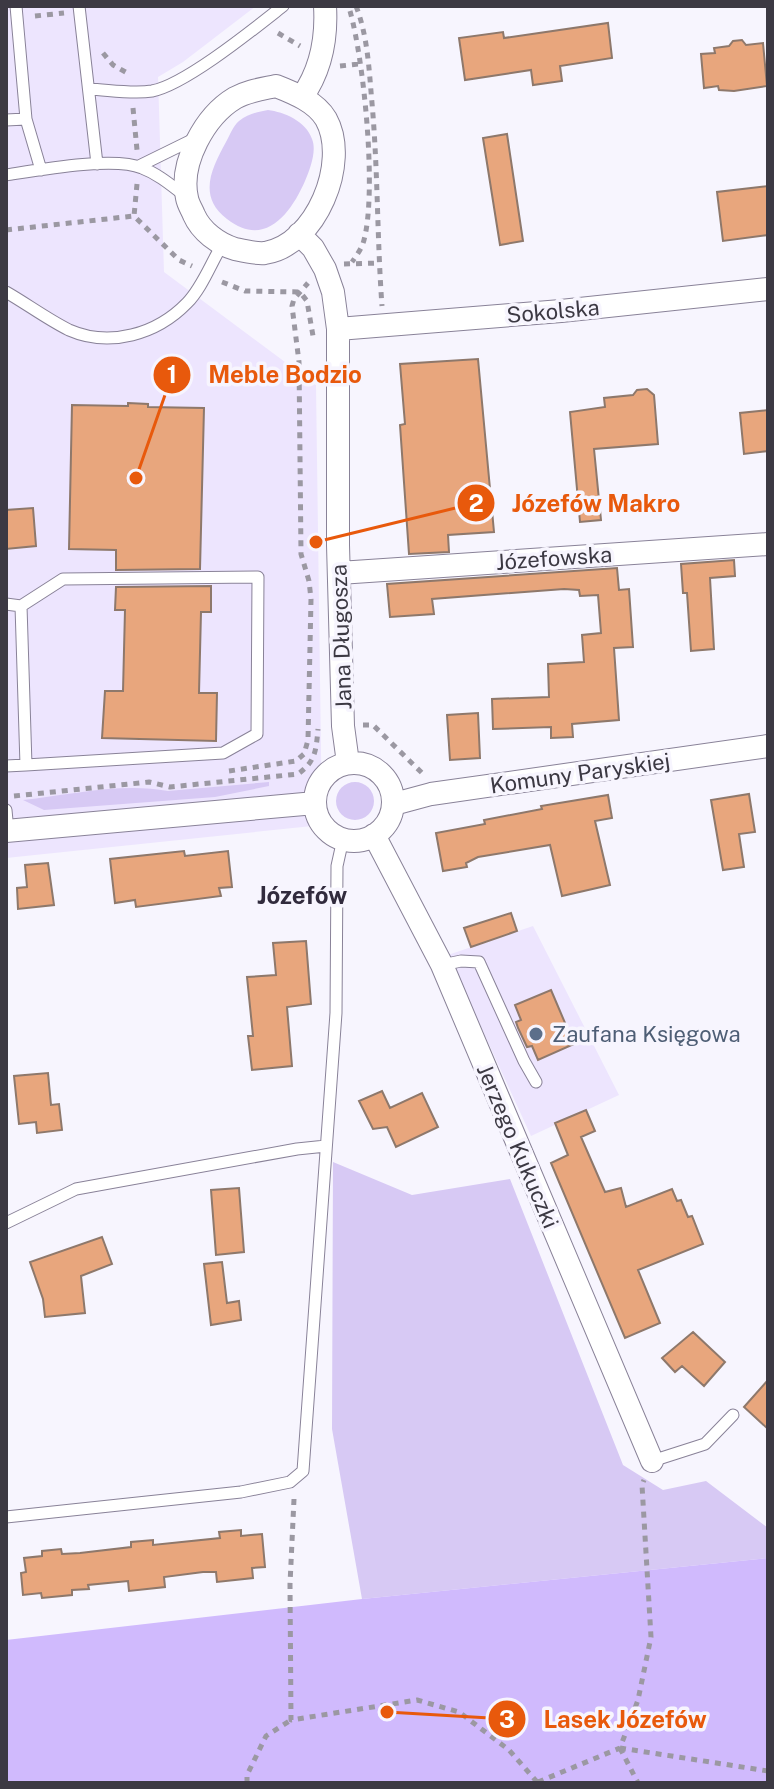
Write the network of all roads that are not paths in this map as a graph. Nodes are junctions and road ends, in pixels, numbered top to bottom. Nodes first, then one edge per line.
1 (16, 6) edge
2 (79, 6) edge
3 (283, 6) edge
4 (325, 6) edge
5 (89, 89) junction
6 (302, 97) junction
7 (26, 119) junction
8 (6, 120) edge
9 (200, 136) junction
10 (97, 164) junction
11 (139, 166) junction
12 (41, 170) junction
13 (6, 175) edge
14 (187, 197) junction
15 (299, 234) junction
16 (222, 245) junction
17 (768, 289) edge
18 (6, 292) edge
19 (338, 329) junction
20 (768, 544) edge
21 (339, 573) junction
22 (6, 604) edge
23 (21, 606) junction
24 (768, 746) edge
25 (348, 763) junction
26 (26, 765) junction
27 (6, 766) edge
28 (315, 803) junction
29 (394, 804) junction
30 (7, 824) edge
31 (374, 835) junction
32 (343, 839) junction
33 (442, 965) junction
34 (536, 1082) dead end
35 (326, 1146) junction
36 (6, 1223) edge
37 (733, 1415) dead end
38 (652, 1461) joint
39 (6, 1517) edge

1 - 7 lane
2 - 5 lane
3 - 5 lane
4 - 6 street
5 - 10 lane
6 - 9 street
6 - 15 street
7 - 8 lane
7 - 12 lane
9 - 11 lane
9 - 14 street
10 - 11 lane
10 - 12 lane
11 - 14 lane
12 - 13 lane
14 - 16 street
15 - 16 street
15 - 19 street, Jana Długosza
16 - 18 lane
17 - 19 street, Sokolska
19 - 21 street, Jana Długosza
20 - 21 street, Józefowska
21 - 25 street, Jana Długosza
22 - 23 lane
23 - 26 lane
23 - 26 lane
24 - 29 street, Komuny Paryskiej
25 - 28 street
25 - 29 street
26 - 27 lane
28 - 30 street
28 - 32 street
29 - 31 street
31 - 32 street
31 - 33 street, Jerzego Kukuczki
32 - 35 lane
33 - 34 lane
33 - 38 street, Jerzego Kukuczki
35 - 36 lane
35 - 39 lane
37 - 38 lane

